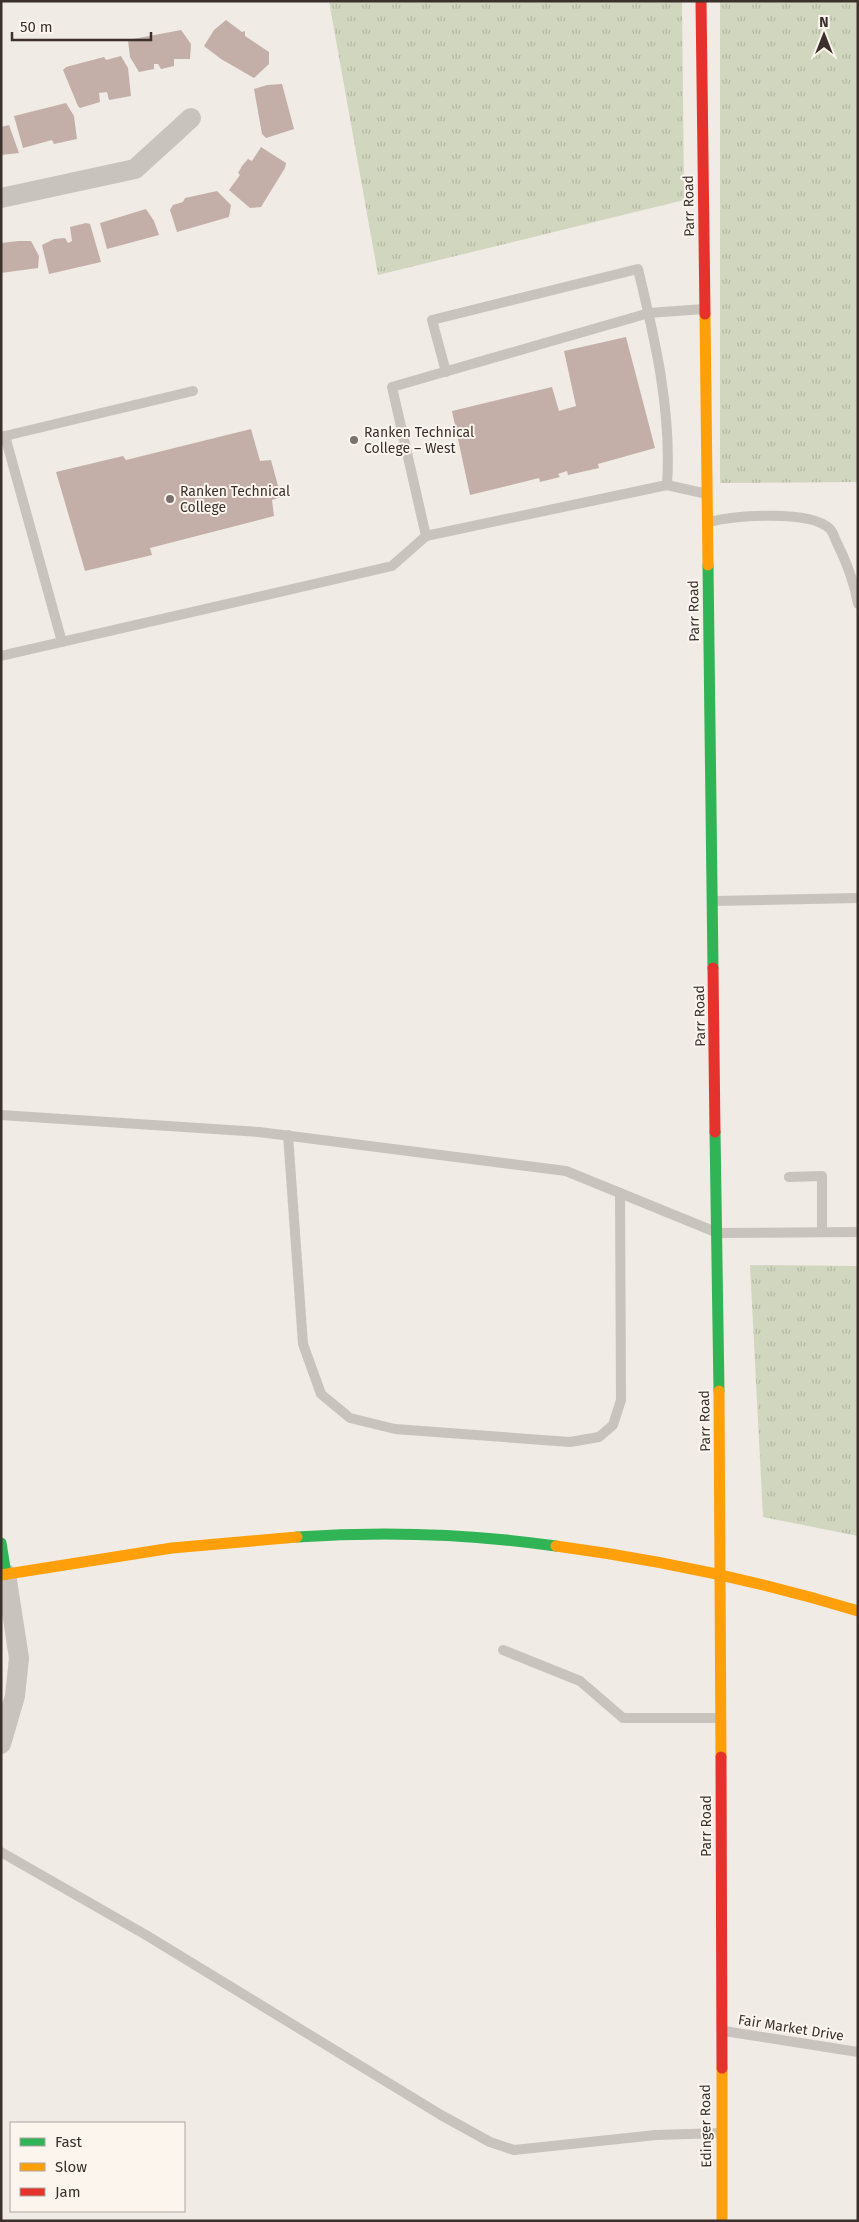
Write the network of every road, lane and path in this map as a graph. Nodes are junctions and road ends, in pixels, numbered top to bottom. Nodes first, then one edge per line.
1 (701, 1) edge
2 (190, 118) dead end
3 (1, 198) edge
4 (705, 309) junction
5 (648, 313) junction
6 (446, 372) junction
7 (193, 391) dead end
8 (3, 436) edge
9 (667, 485) junction
10 (708, 494) junction
11 (708, 522) junction
12 (426, 536) junction
13 (858, 604) edge
14 (62, 642) junction
15 (1, 656) edge
16 (858, 898) edge
17 (713, 901) junction
18 (1, 1115) edge
19 (288, 1135) junction
20 (789, 1178) dead end
21 (620, 1193) junction
22 (822, 1232) junction
23 (858, 1232) edge
24 (718, 1233) junction
25 (1, 1543) edge
26 (4, 1574) edge
27 (721, 1574) junction
28 (858, 1611) edge
29 (504, 1650) dead end
30 (721, 1718) junction
31 (1, 1744) edge
32 (1, 1852) edge
33 (720, 2030) junction
34 (858, 2052) edge
35 (721, 2133) junction
36 (722, 2221) edge

1 - 4 street, Parr Road
2 - 3 street
4 - 5 lane
4 - 10 street, Parr Road
5 - 6 lane
5 - 6 lane
5 - 9 lane
6 - 12 lane
7 - 8 lane
8 - 14 lane
9 - 10 lane
9 - 12 lane
10 - 11 street, Parr Road
11 - 13 lane
11 - 17 street, Parr Road
12 - 14 lane
14 - 15 lane
16 - 17 lane
17 - 24 street, Parr Road
18 - 19 lane
19 - 21 lane
19 - 21 lane
20 - 22 lane
21 - 24 lane
22 - 23 lane
22 - 24 lane
24 - 27 street, Parr Road
25 - 26 street
26 - 27 street
26 - 31 street
27 - 28 street
27 - 30 street, Parr Road
29 - 30 lane
30 - 33 street, Parr Road
32 - 35 lane
33 - 34 lane, Fair Market Drive
33 - 35 street, Edinger Road
35 - 36 street, Edinger Road

